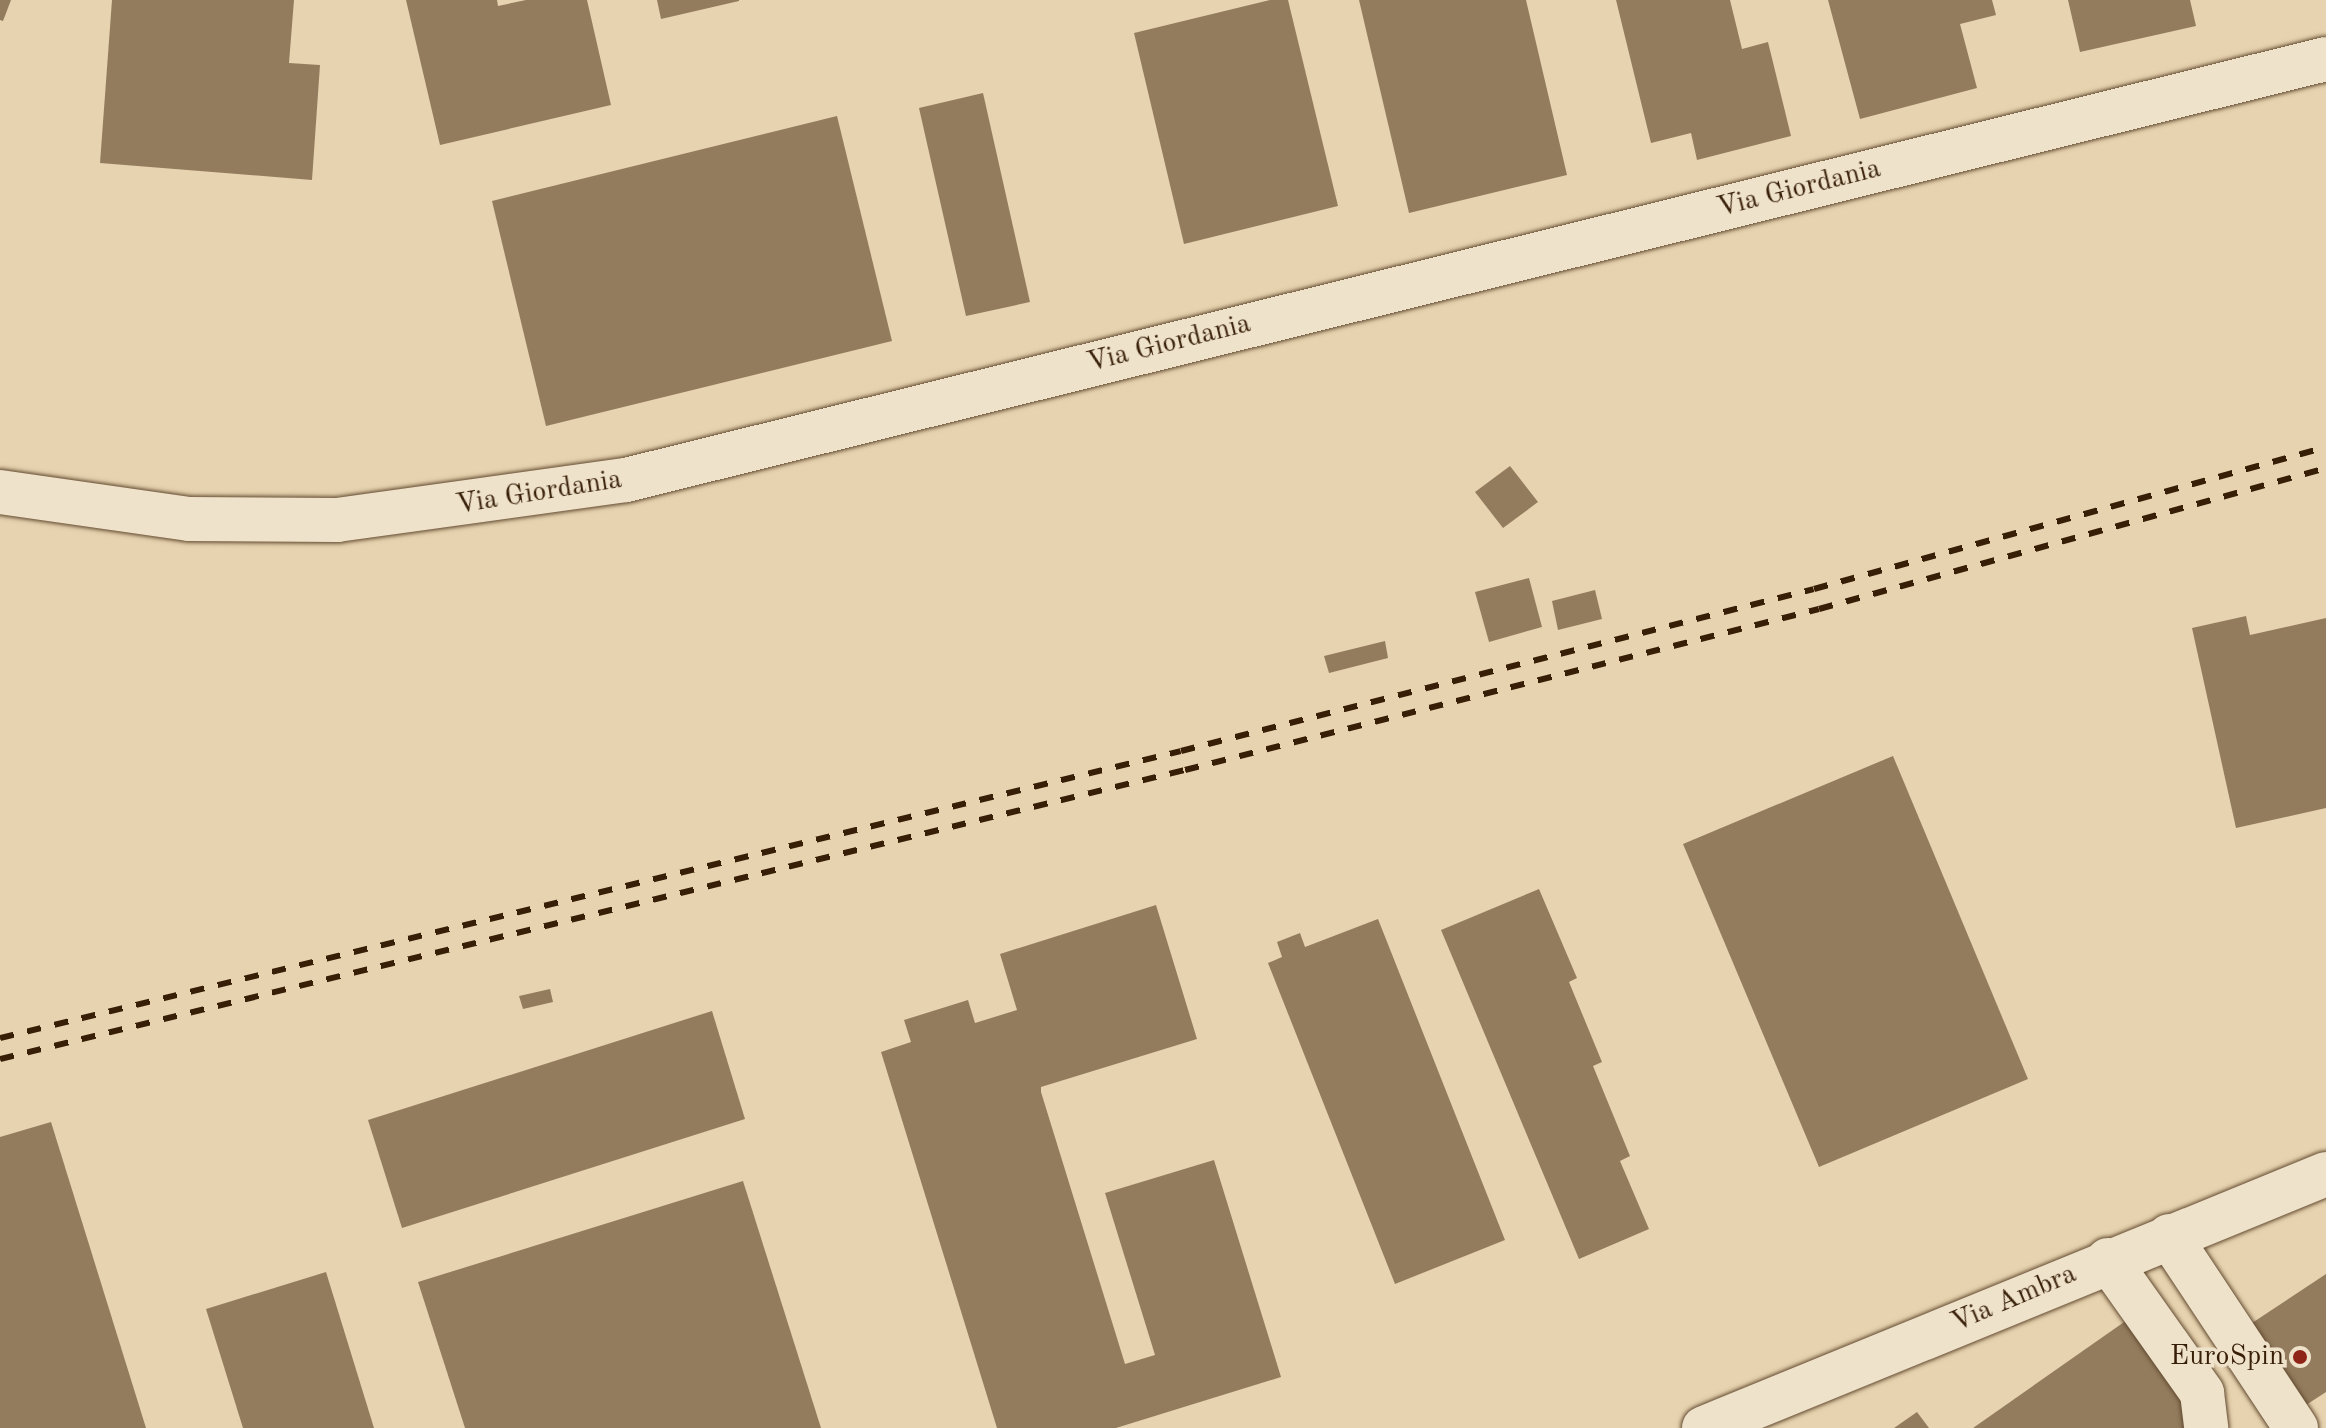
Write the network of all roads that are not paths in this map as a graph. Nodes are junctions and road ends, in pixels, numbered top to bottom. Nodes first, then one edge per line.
1 (2326, 59) edge
2 (0, 492) edge
3 (2326, 1174) edge
4 (2169, 1236) junction
5 (2108, 1260) junction
6 (1704, 1428) edge
7 (2206, 1428) edge
8 (2296, 1428) edge

1 - 2 street, Via Giordania
3 - 4 street, Via Ambra
4 - 5 street, Via Ambra
4 - 8 street
5 - 6 street, Via Ambra
5 - 7 street

